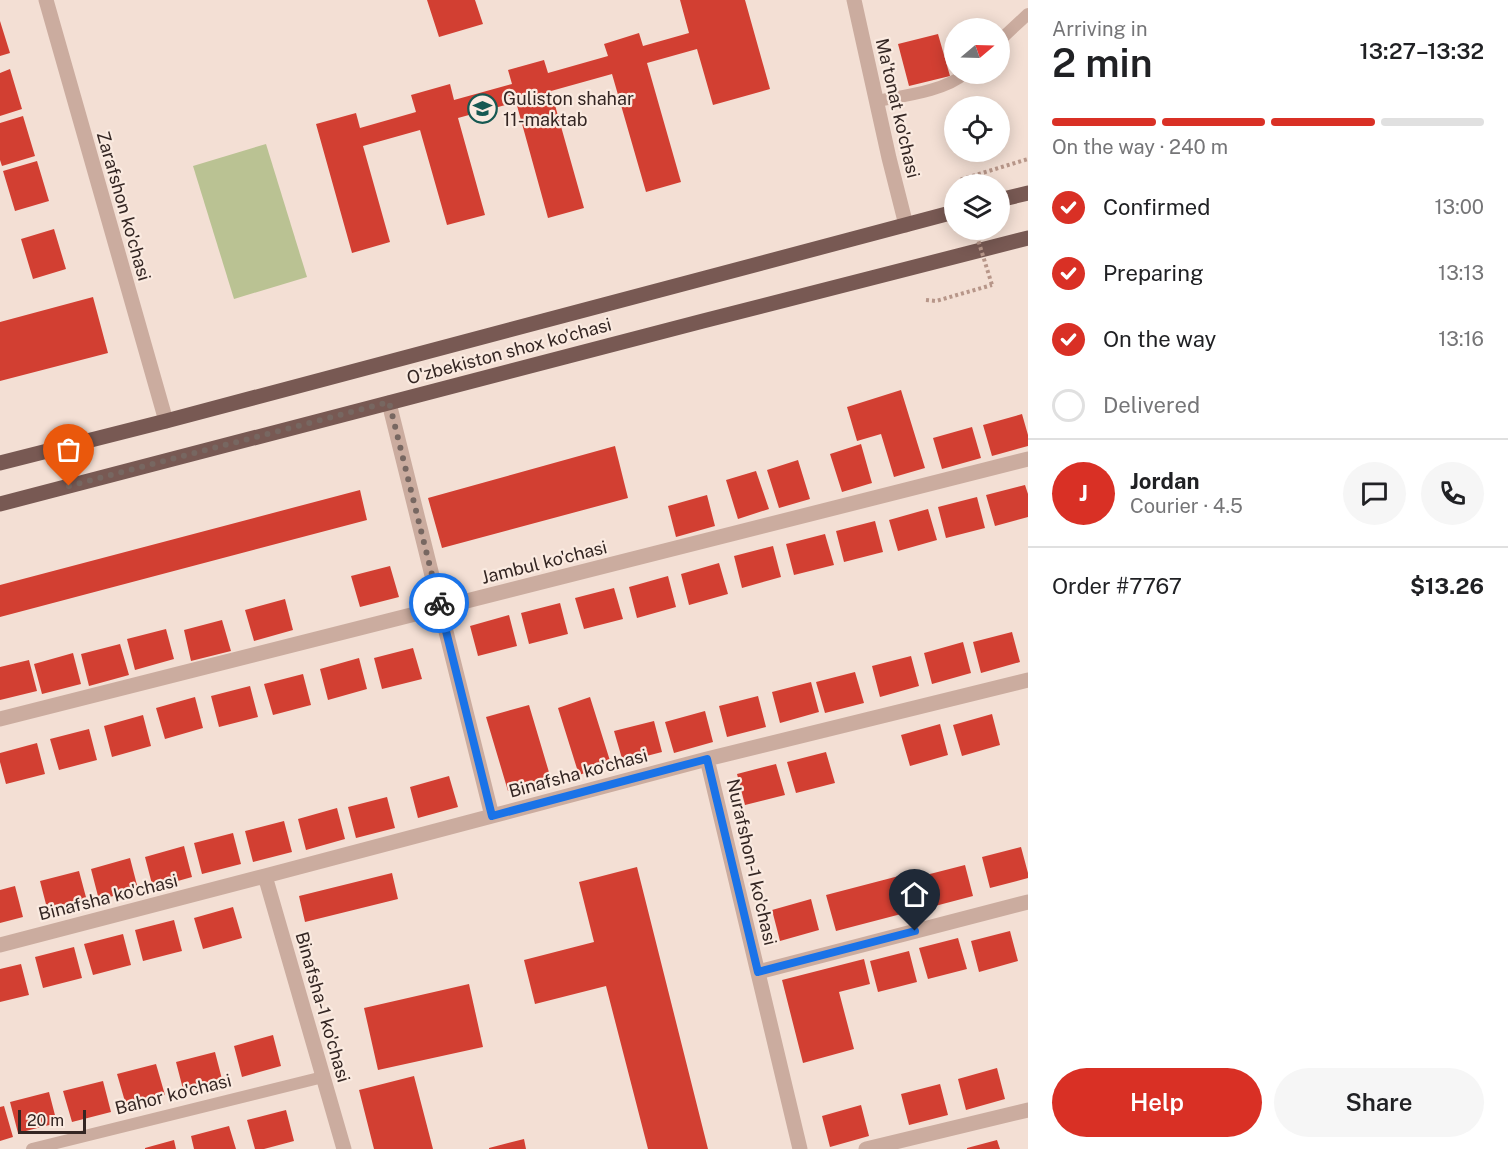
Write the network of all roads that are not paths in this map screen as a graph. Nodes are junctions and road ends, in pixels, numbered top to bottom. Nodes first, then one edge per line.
1 (46, 0) edge
2 (854, 0) edge
3 (1028, 14) edge
4 (1010, 31) edge
5 (945, 84) edge
6 (877, 101) junction
7 (1028, 193) edge
8 (1010, 197) edge
9 (944, 215) edge
10 (906, 225) junction
11 (1028, 238) edge
12 (389, 402) junction
13 (166, 422) junction
14 (1028, 459) edge
15 (0, 463) edge
16 (0, 504) edge
17 (441, 608) junction
18 (1028, 680) edge
19 (0, 720) edge
20 (707, 759) junction
21 (492, 816) junction
22 (265, 876) junction
23 (1028, 902) edge
24 (0, 945) edge
25 (758, 972) junction
26 (323, 1077) junction
27 (1028, 1110) edge
28 (32, 1149) edge
29 (344, 1149) edge
30 (800, 1149) edge
31 (866, 1149) edge

1 - 13 street, Zarafshon ko'chasi
2 - 6 street, Ma'tonat ko'chasi
3 - 4 lane
5 - 6 lane
6 - 10 street, Ma'tonat ko'chasi
7 - 8 main road
9 - 10 main road, O'zbekiston shox ko'chasi
10 - 13 main road, O'zbekiston shox ko'chasi
11 - 12 main road, O'zbekiston shox ko'chasi
12 - 16 main road, O'zbekiston shox ko'chasi
12 - 17 street
13 - 15 main road, O'zbekiston shox ko'chasi
14 - 17 street, Jambul ko'chasi
17 - 19 street, Jambul ko'chasi
17 - 21 street
18 - 20 street, Binafsha ko'chasi
20 - 21 street, Binafsha ko'chasi
20 - 25 street, Nurafshon-1 ko'chasi
21 - 22 street, Binafsha ko'chasi
22 - 24 street, Binafsha ko'chasi
22 - 26 street, Binafsha-1 ko'chasi
23 - 25 street
25 - 30 street, Nurafshon-1 ko'chasi
26 - 28 lane, Bahor ko'chasi
26 - 29 street, Binafsha-1 ko'chasi
27 - 31 street

